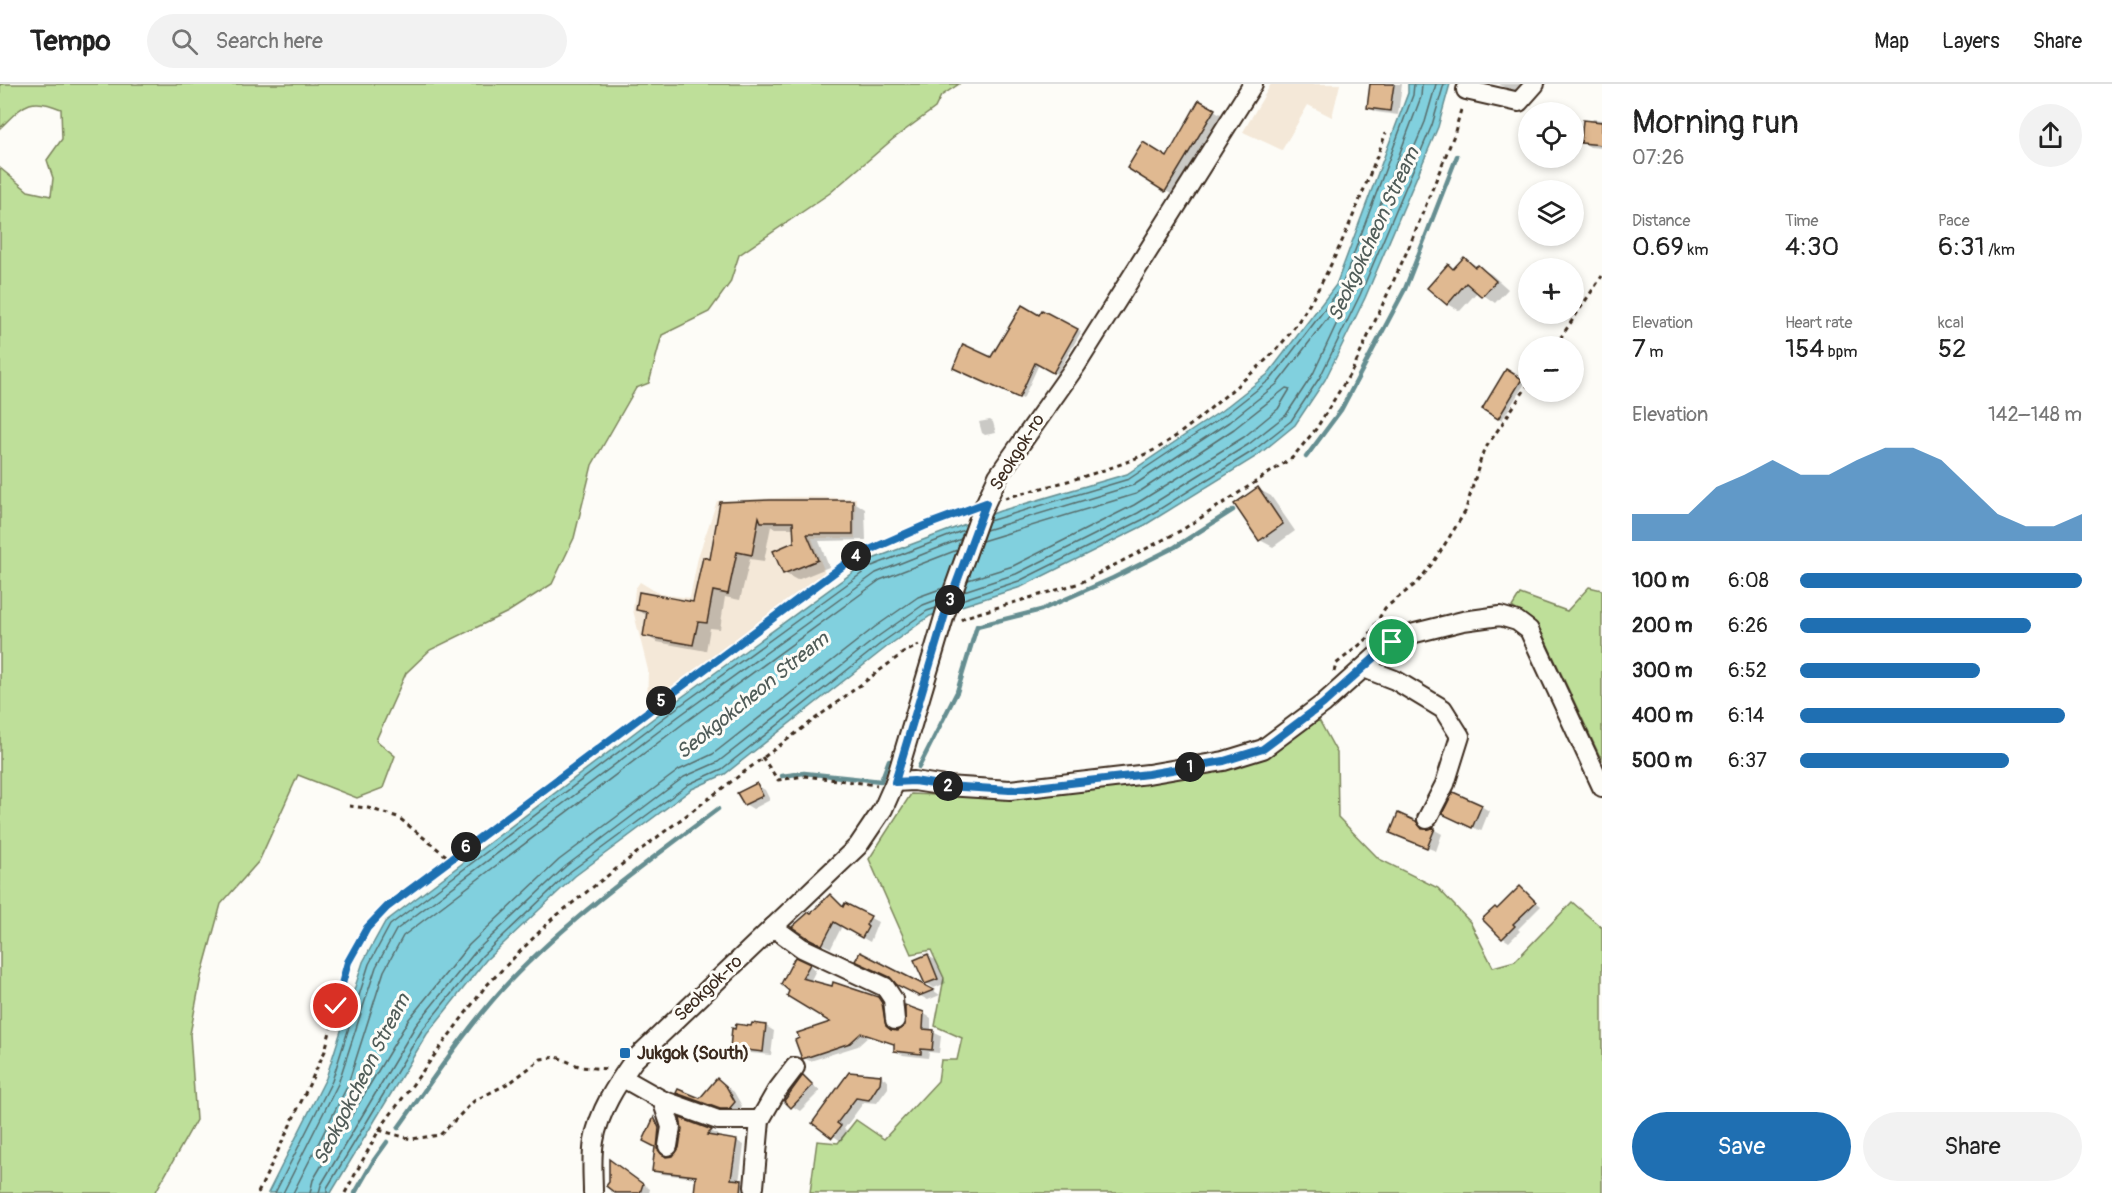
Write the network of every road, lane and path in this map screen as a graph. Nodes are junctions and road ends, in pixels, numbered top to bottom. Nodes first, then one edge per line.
1 (1253, 84) edge
2 (1535, 84) edge
3 (1466, 90) dead end
4 (1386, 133) dead end
5 (1602, 276) edge
6 (1562, 336) edge
7 (1518, 400) edge
8 (983, 508) junction
9 (1364, 668) junction
10 (1342, 687) junction
11 (762, 757) dead end
12 (895, 782) junction
13 (1602, 786) edge
14 (349, 806) dead end
15 (1427, 819) dead end
16 (450, 859) junction
17 (773, 927) junction
18 (895, 1020) dead end
19 (795, 1067) dead end
20 (623, 1078) junction
21 (662, 1100) junction
22 (760, 1120) junction
23 (379, 1130) dead end
24 (668, 1146) dead end
25 (754, 1187) dead end
26 (258, 1193) edge
27 (593, 1193) edge

1 - 8 street, Seokgok-ro
2 - 3 street
4 - 8 path
5 - 6 path
7 - 10 path
8 - 12 street, Seokgok-ro
8 - 16 path
9 - 10 street
9 - 13 street
9 - 15 street
10 - 12 street
11 - 12 path
12 - 17 street, Seokgok-ro
14 - 16 path
16 - 26 path
17 - 18 street
17 - 20 street, Seokgok-ro
19 - 22 street
20 - 21 street
20 - 23 path
20 - 27 street, Seokgok-ro
21 - 22 street
21 - 24 street
22 - 25 street

